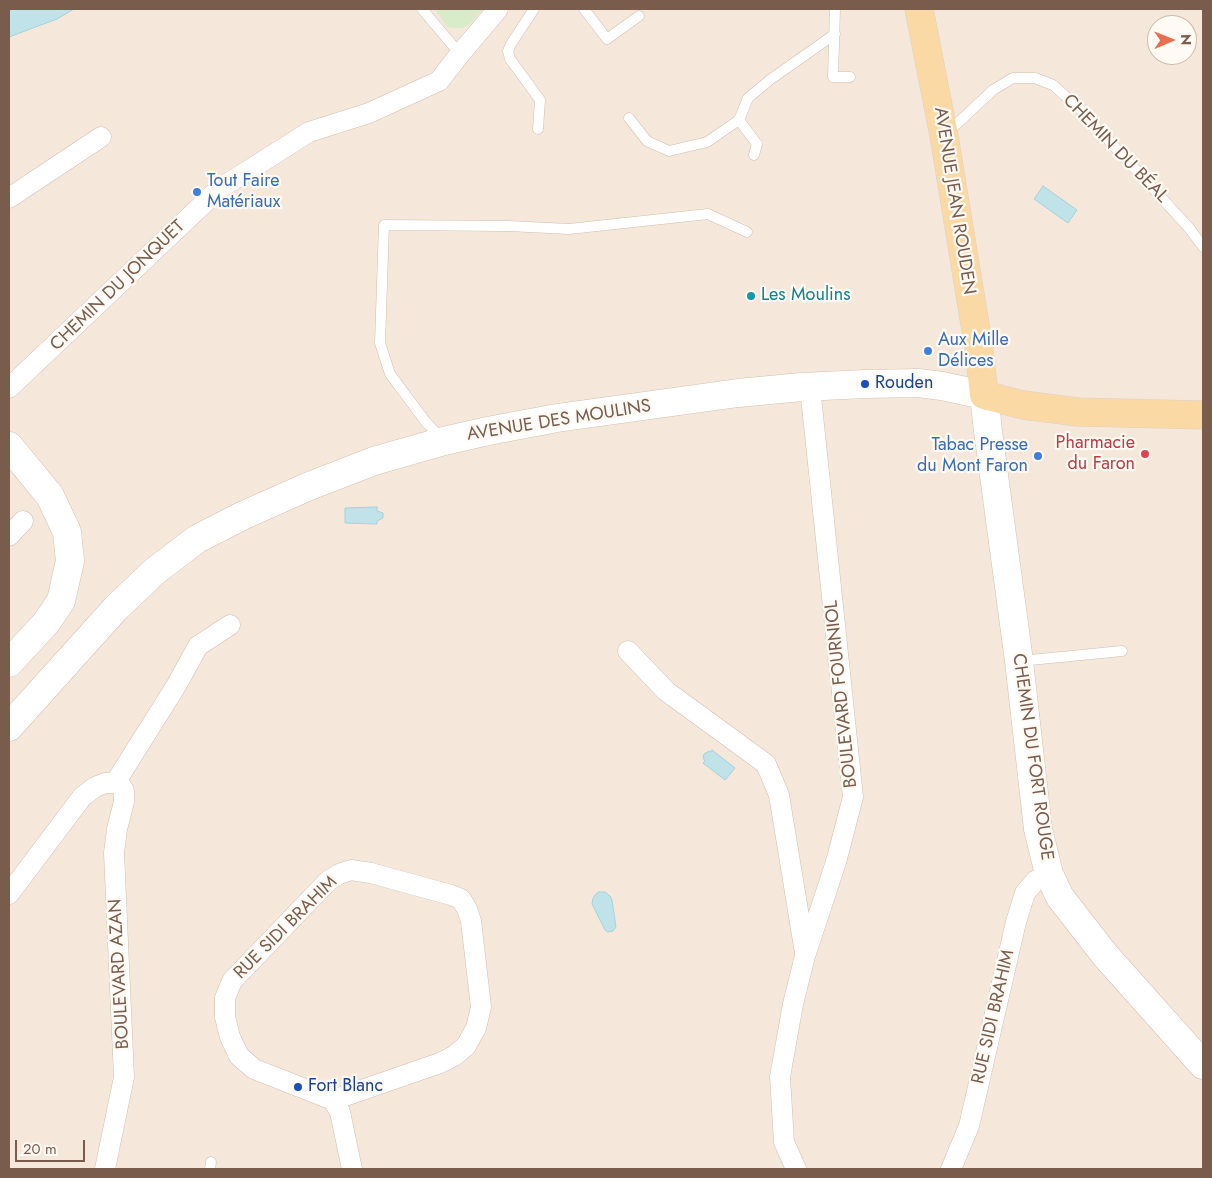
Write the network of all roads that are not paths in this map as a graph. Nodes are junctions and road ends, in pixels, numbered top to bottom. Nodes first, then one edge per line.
1 (498, 9) edge
2 (534, 9) edge
3 (584, 9) edge
4 (835, 9) edge
5 (920, 9) edge
6 (425, 12) edge
7 (639, 16) dead end
8 (835, 34) junction
9 (460, 54) junction
10 (850, 77) dead end
11 (629, 118) dead end
12 (739, 120) junction
13 (538, 129) dead end
14 (944, 136) junction
15 (101, 137) dead end
16 (754, 155) dead end
17 (9, 198) edge
18 (747, 232) dead end
19 (1203, 246) edge
20 (810, 387) junction
21 (9, 388) edge
22 (984, 395) junction
23 (1203, 415) edge
24 (444, 441) junction
25 (9, 446) edge
26 (23, 522) dead end
27 (9, 536) edge
28 (230, 625) dead end
29 (628, 651) dead end
30 (1122, 651) dead end
31 (1019, 661) junction
32 (9, 663) edge
33 (9, 727) edge
34 (115, 783) junction
35 (1049, 874) junction
36 (9, 894) edge
37 (805, 956) junction
38 (1203, 1065) edge
39 (333, 1100) junction
40 (105, 1169) edge
41 (352, 1169) edge
42 (796, 1169) edge
43 (951, 1169) edge

1 - 9 street, CHEMIN DU JONQUET
2 - 13 lane
3 - 7 lane
4 - 8 lane
5 - 14 main road, AVENUE JEAN ROUDEN
6 - 9 lane
8 - 10 lane
8 - 12 lane
9 - 21 street, CHEMIN DU JONQUET
11 - 12 lane
12 - 16 lane
14 - 19 lane, CHEMIN DU BÉAL
14 - 22 main road, AVENUE JEAN ROUDEN
15 - 17 street
18 - 24 lane
20 - 22 main road, AVENUE DES MOULINS
20 - 24 main road, AVENUE DES MOULINS
20 - 37 street, BOULEVARD FOURNIOL
22 - 23 main road, AVENUE DES MOULINS
22 - 31 main road, CHEMIN DU FORT ROUGE
24 - 33 main road, AVENUE DES MOULINS
25 - 32 main road
26 - 27 street
28 - 34 street
29 - 37 street
30 - 31 lane
31 - 35 main road, CHEMIN DU FORT ROUGE
34 - 36 street
34 - 40 street, BOULEVARD AZAN
35 - 38 main road, CHEMIN DU FORT ROUGE
35 - 43 street, RUE SIDI BRAHIM
37 - 42 street, BOULEVARD FOURNIOL
39 - 39 street, RUE SIDI BRAHIM
39 - 41 street

